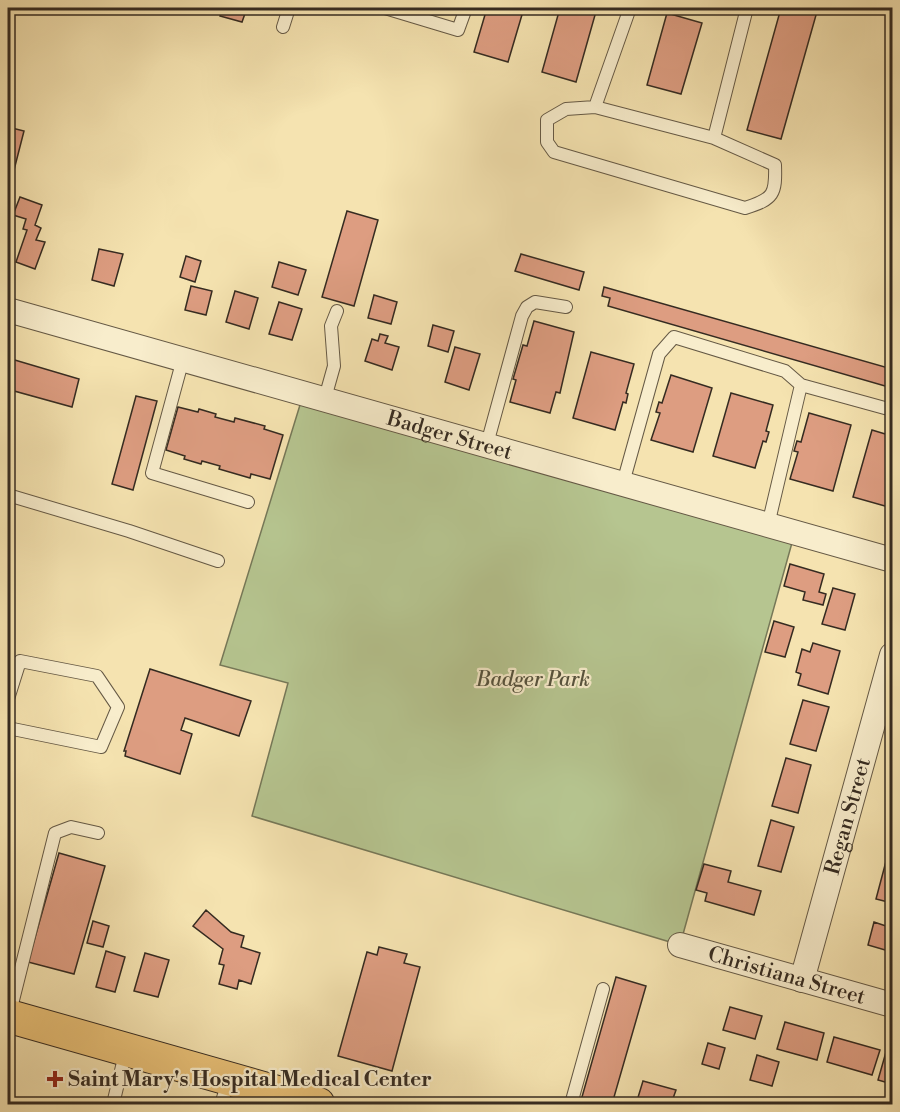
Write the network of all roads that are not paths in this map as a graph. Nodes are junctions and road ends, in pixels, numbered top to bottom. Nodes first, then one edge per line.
1 (289, 8) edge
2 (386, 8) edge
3 (466, 8) edge
4 (630, 8) edge
5 (747, 8) edge
6 (283, 27) dead end
7 (595, 107) junction
8 (714, 138) junction
9 (566, 307) dead end
10 (8, 310) edge
11 (337, 311) dead end
12 (183, 359) junction
13 (801, 386) junction
14 (325, 398) junction
15 (892, 410) edge
16 (487, 444) junction
17 (623, 483) junction
18 (8, 495) edge
19 (248, 502) dead end
20 (768, 525) junction
21 (892, 560) edge
22 (218, 561) dead end
23 (892, 655) edge
24 (8, 699) edge
25 (8, 728) edge
26 (98, 833) dead end
27 (680, 945) dead end
28 (802, 980) junction
29 (603, 989) dead end
30 (892, 1005) edge
31 (8, 1017) edge
32 (126, 1050) junction
33 (225, 1092) edge
34 (113, 1104) edge
35 (318, 1104) edge
36 (571, 1104) edge

1 - 6 lane
2 - 3 lane
4 - 7 lane
5 - 8 lane
7 - 8 lane
7 - 8 lane
9 - 16 lane
10 - 12 street, Badger Street
11 - 14 lane
12 - 14 street, Badger Street
12 - 19 lane
13 - 15 lane
13 - 17 lane
13 - 20 lane
14 - 16 street, Badger Street
16 - 17 street, Badger Street
17 - 20 street, Badger Street
18 - 22 lane
20 - 21 street, Badger Street
23 - 28 street, Regan Street
24 - 25 lane
26 - 31 lane
27 - 28 street, Christiana Street
28 - 30 street, Christiana Street
29 - 36 lane
31 - 32 main road
32 - 33 main road
32 - 34 lane
33 - 35 main road

